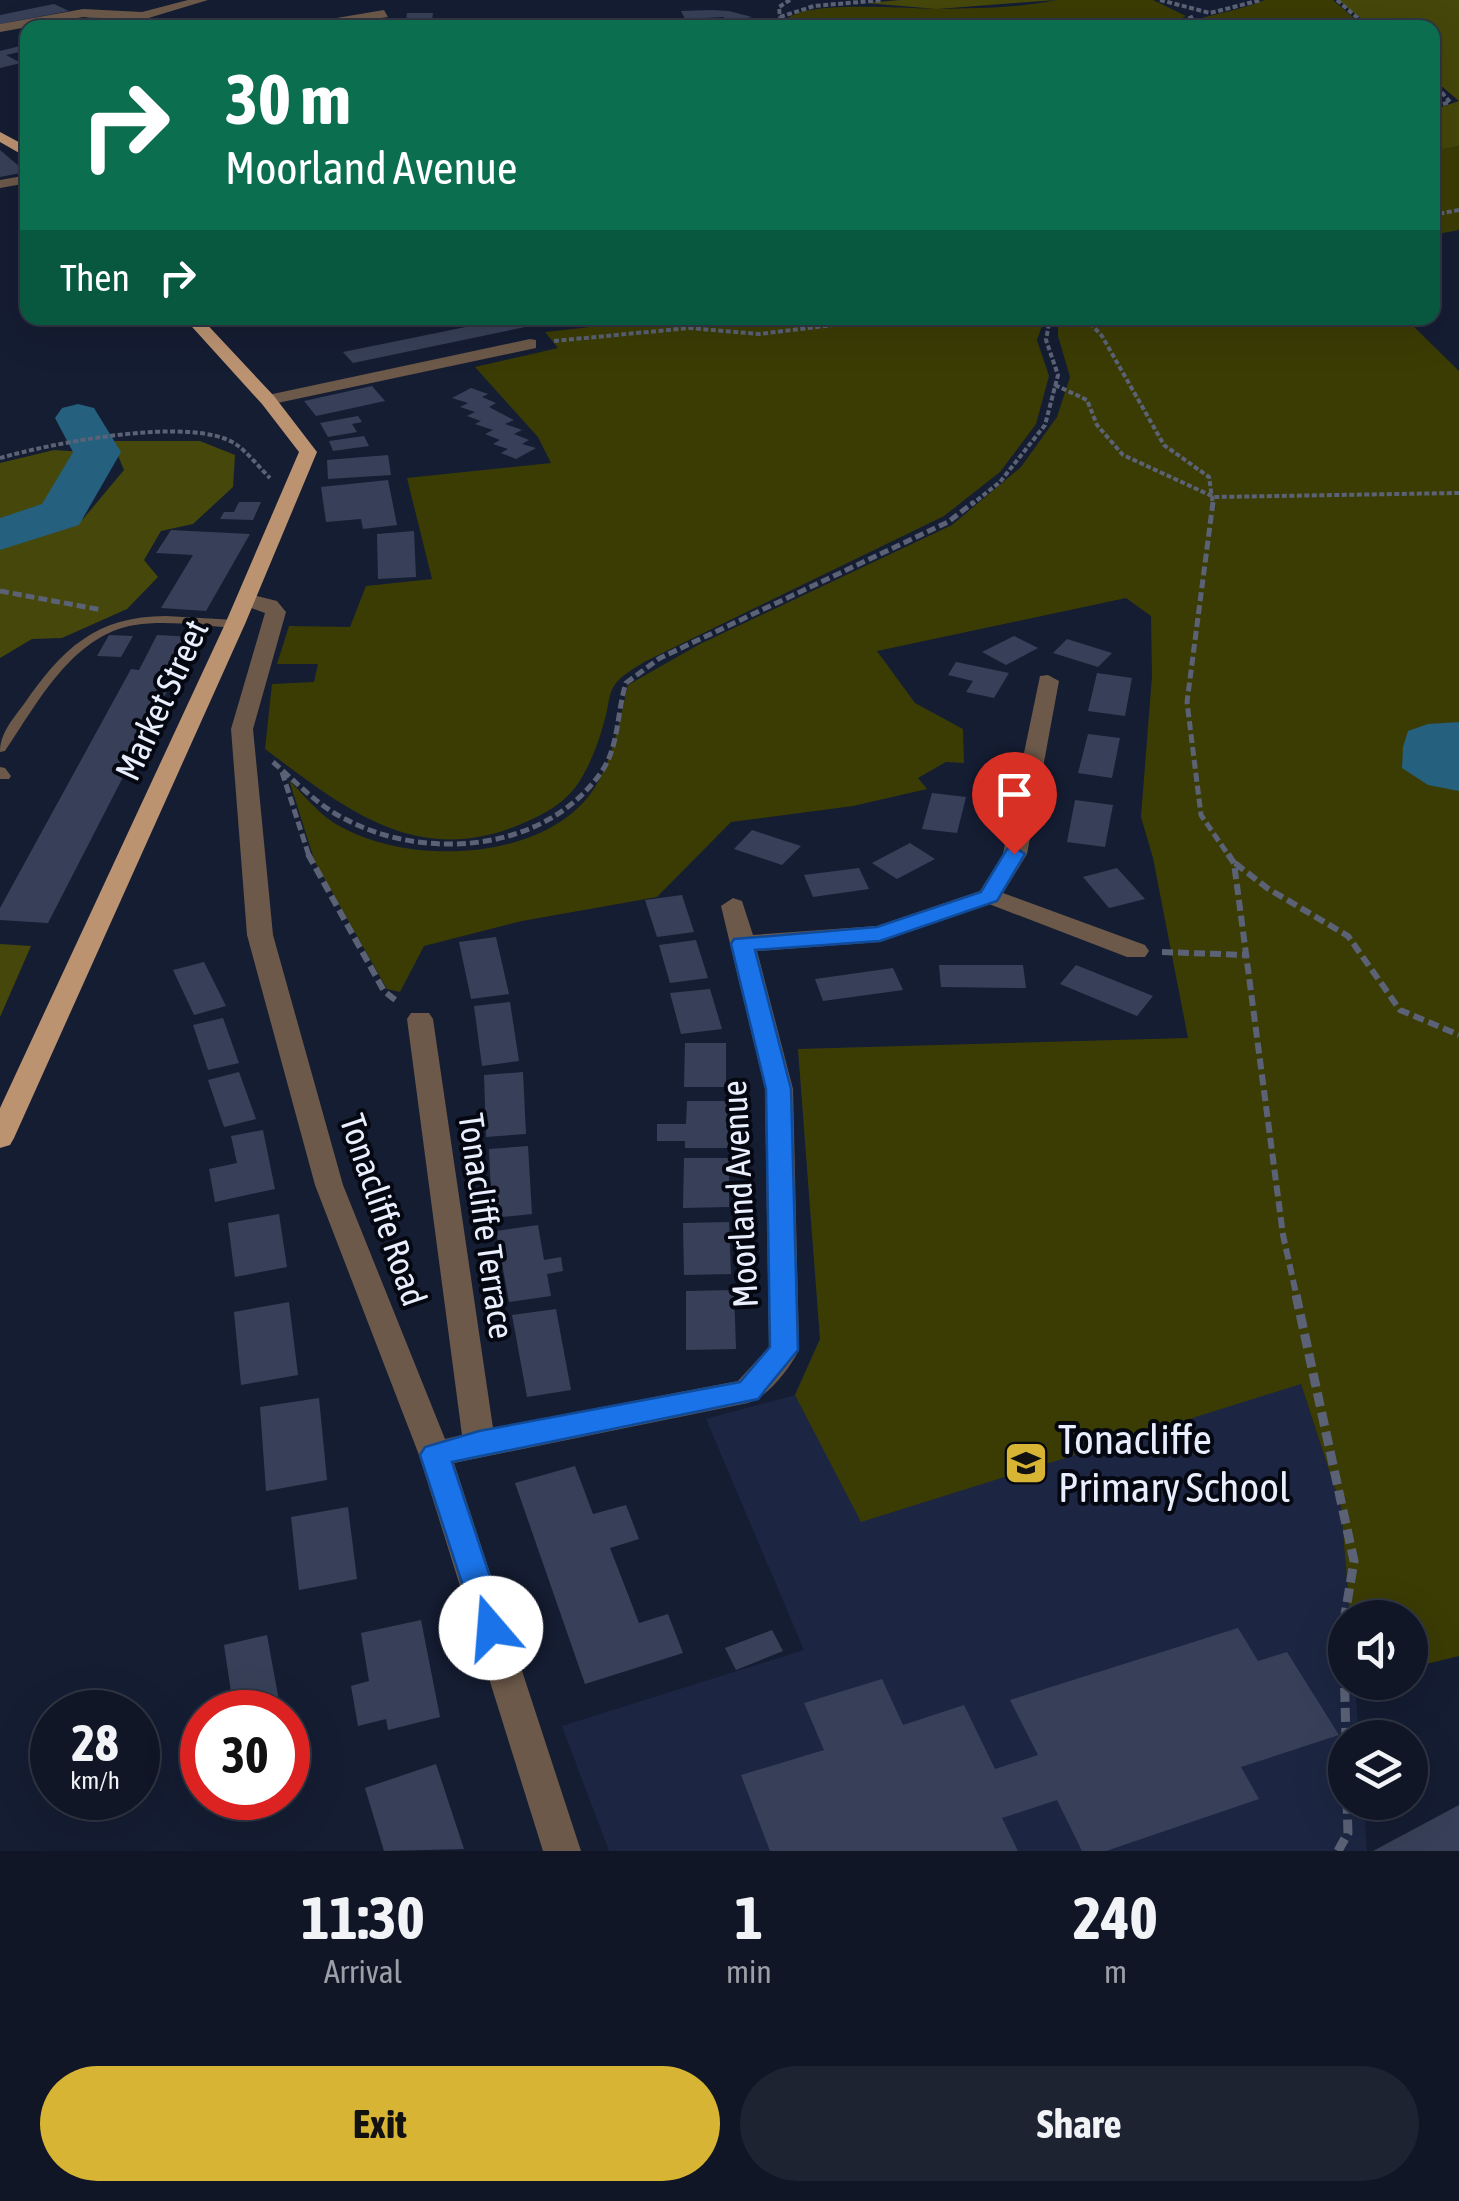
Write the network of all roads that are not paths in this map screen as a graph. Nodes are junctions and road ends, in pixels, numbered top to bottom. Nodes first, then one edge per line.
1 (202, 0) edge
2 (47, 20) edge
3 (125, 20) edge
4 (145, 20) edge
5 (198, 325) edge
6 (530, 344) road end
7 (268, 400) junction
8 (240, 612) junction
9 (1048, 681) dead end
10 (0, 748) edge
11 (989, 896) junction
12 (733, 906) dead end
13 (742, 944) junction
14 (1136, 950) road end
15 (420, 1019) road end
16 (0, 1138) edge
17 (479, 1443) junction
18 (435, 1455) junction
19 (562, 1851) edge

1 - 4 street
2 - 3 street
5 - 7 main road, Market Street
6 - 7 street
7 - 8 main road, Market Street
8 - 10 lane
8 - 16 main road, Market Street
8 - 18 street, Tonacliffe Road
9 - 11 street
11 - 13 street
11 - 14 street
12 - 13 street, Moorland Avenue
13 - 17 street, Moorland Avenue
15 - 17 street, Tonacliffe Terrace
17 - 18 street, Moorland Avenue
18 - 19 street, Tonacliffe Road

